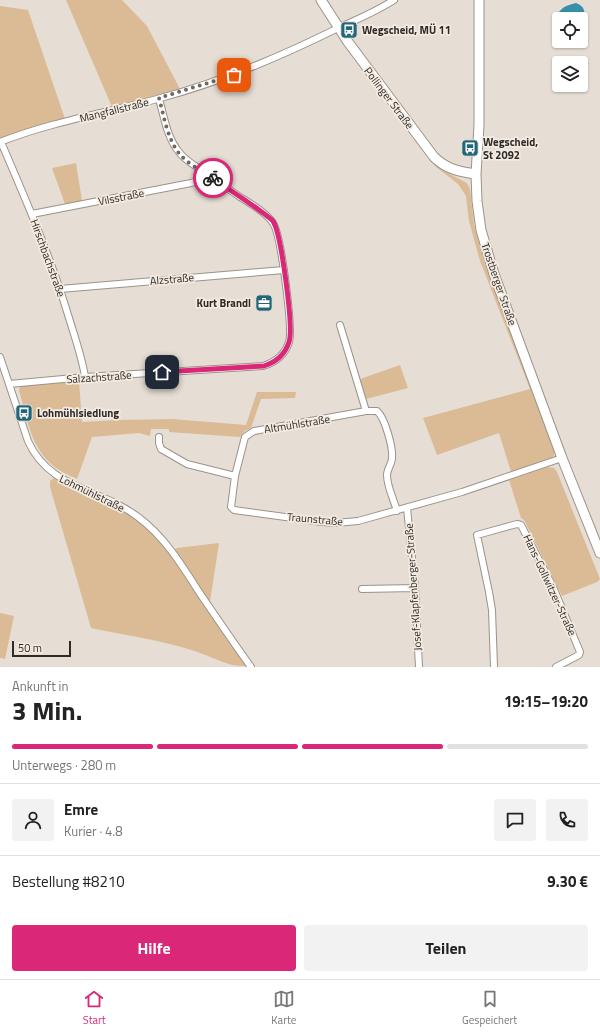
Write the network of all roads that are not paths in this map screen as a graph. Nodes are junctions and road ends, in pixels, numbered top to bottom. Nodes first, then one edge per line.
1 (321, 0) edge
2 (394, 0) edge
3 (479, 0) edge
4 (338, 28) junction
5 (159, 98) junction
6 (0, 142) edge
7 (206, 173) junction
8 (476, 174) junction
9 (32, 214) junction
10 (284, 270) junction
11 (60, 289) junction
12 (340, 325) dead end
13 (0, 357) edge
14 (85, 377) junction
15 (9, 384) junction
16 (366, 411) junction
17 (159, 437) dead end
18 (562, 458) junction
19 (235, 476) junction
20 (407, 508) junction
21 (397, 511) junction
22 (600, 553) edge
23 (415, 588) junction
24 (362, 590) dead end
25 (251, 667) edge
26 (418, 667) edge
27 (494, 667) edge
28 (556, 667) edge

1 - 4 main road, Pollinger Straße
2 - 4 street, Mangfallstraße
3 - 8 main road, Trostberger Straße
4 - 5 street, Mangfallstraße
4 - 8 main road, Pollinger Straße
5 - 6 street, Mangfallstraße
5 - 7 street, Salzachstraße
6 - 9 street, Hirschbachstraße
7 - 9 street, Vilsstraße
7 - 10 street, Salzachstraße
8 - 18 main road, Trostberger Straße
9 - 11 street, Hirschbachstraße
10 - 11 street, Alzstraße
10 - 14 street, Salzachstraße
11 - 14 street, Hirschbachstraße
12 - 16 street
13 - 15 street
14 - 15 street, Salzachstraße
15 - 25 street, Lohmühlstraße
16 - 19 street, Altmühlstraße
16 - 21 street
17 - 19 street
18 - 20 street, Traunstraße
18 - 22 main road, Trostberger Straße
19 - 21 street, Traunstraße
20 - 21 street, Traunstraße
20 - 23 street, Josef-Klapfenberger-Straße
23 - 24 street
23 - 26 street, Josef-Klapfenberger-Straße
27 - 28 street, Hans-Gollwitzer-Straße

